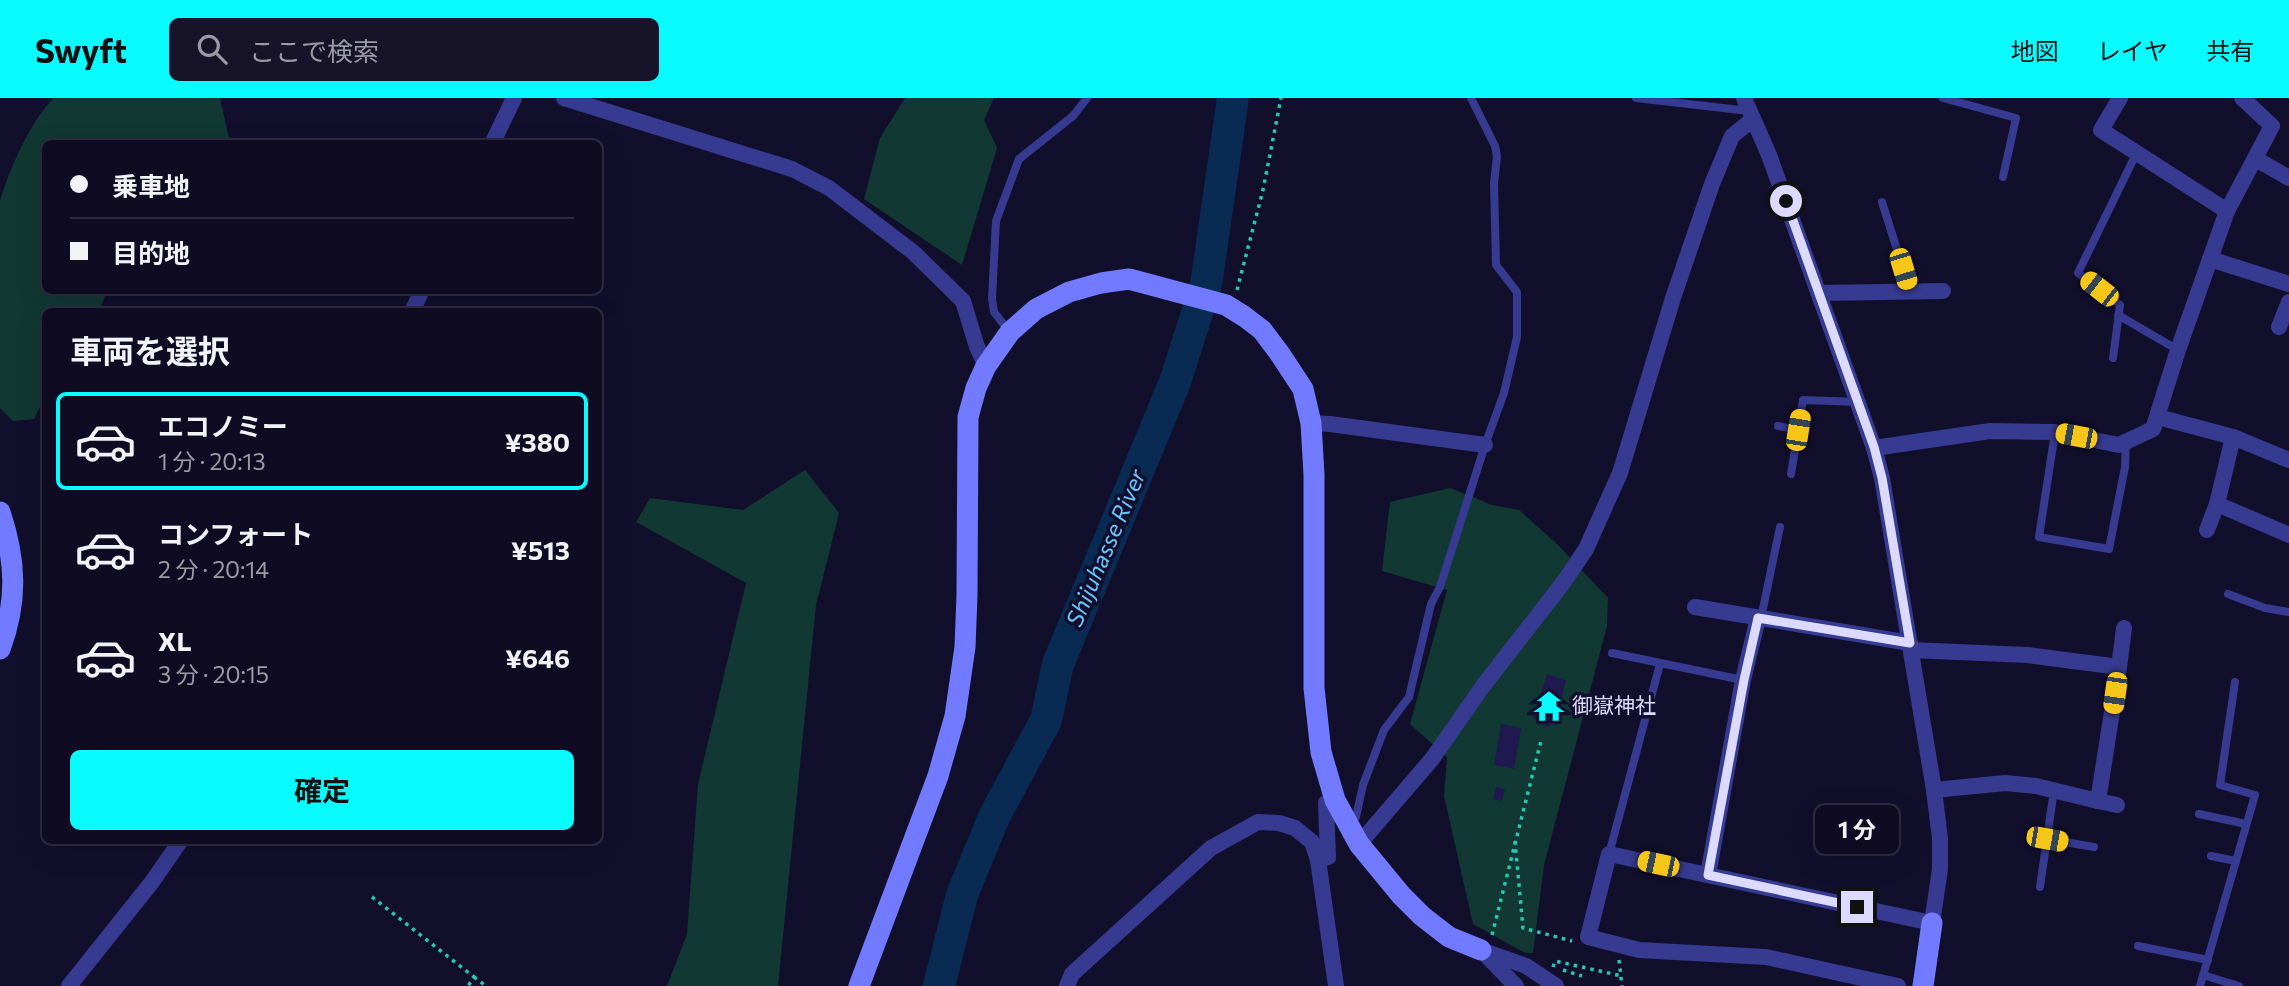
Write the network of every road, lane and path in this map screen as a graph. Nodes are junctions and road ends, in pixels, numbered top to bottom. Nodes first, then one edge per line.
1 (514, 98) edge
2 (564, 98) edge
3 (1087, 98) edge
4 (1281, 98) edge
5 (1472, 98) edge
6 (1636, 98) edge
7 (1943, 98) edge
8 (2120, 98) edge
9 (2250, 101) edge
10 (1748, 106) edge
11 (494, 140) edge
12 (2137, 152) junction
13 (2256, 159) junction
14 (2003, 177) dead end
15 (2289, 178) edge
16 (1882, 202) dead end
17 (2227, 211) junction
18 (2210, 259) junction
19 (2289, 284) edge
20 (1910, 291) junction
21 (1943, 291) dead end
22 (1819, 293) junction
23 (2289, 302) edge
24 (1229, 307) junction
25 (2118, 315) junction
26 (2279, 327) dead end
27 (1010, 332) junction
28 (2178, 350) junction
29 (2113, 358) dead end
30 (986, 366) junction
31 (1859, 402) junction
32 (2158, 417) junction
33 (1311, 424) junction
34 (1778, 426) dead end
35 (1798, 430) junction
36 (2055, 432) junction
37 (2233, 437) junction
38 (2126, 441) junction
39 (1485, 445) junction
40 (1874, 447) junction
41 (2289, 460) edge
42 (1791, 474) dead end
43 (2217, 504) junction
44 (0, 512) edge
45 (1780, 527) dead end
46 (2207, 530) dead end
47 (2289, 535) edge
48 (2228, 594) dead end
49 (1695, 607) dead end
50 (2289, 612) edge
51 (1760, 618) junction
52 (2124, 628) dead end
53 (1910, 647) junction
54 (0, 649) edge
55 (1612, 653) dead end
56 (1660, 664) junction
57 (2119, 667) junction
58 (1744, 680) junction
59 (2235, 682) dead end
60 (1541, 741) dead end
61 (1934, 790) junction
62 (2054, 790) junction
63 (1335, 800) junction
64 (2098, 801) junction
65 (2117, 805) dead end
66 (2199, 814) dead end
67 (2246, 824) junction
68 (1354, 835) junction
69 (2047, 839) junction
70 (1515, 841) junction
71 (178, 844) edge
72 (2094, 847) dead end
73 (1609, 854) junction
74 (2211, 856) dead end
75 (1318, 860) junction
76 (2236, 861) junction
77 (1708, 875) junction
78 (2040, 887) dead end
79 (373, 897) dead end
80 (1932, 923) junction
81 (1582, 944) dead end
82 (2138, 946) dead end
83 (1485, 951) junction
84 (1618, 953) dead end
85 (2207, 960) junction
86 (1555, 961) dead end
87 (1553, 968) dead end
88 (1582, 975) dead end
89 (2203, 975) junction
90 (1622, 976) junction
91 (474, 977) junction
92 (69, 986) edge
93 (468, 986) edge
94 (486, 986) edge
95 (859, 986) edge
96 (1067, 986) edge
97 (1336, 986) edge
98 (1516, 986) edge
99 (1556, 986) edge
100 (1622, 986) edge
101 (1898, 986) edge
102 (1923, 986) edge
103 (2200, 986) edge
104 (2239, 986) edge

1 - 11 street
2 - 30 street
3 - 27 lane
4 - 24 path
5 - 39 lane
6 - 10 lane
7 - 14 lane
8 - 12 street
9 - 13 street
10 - 22 street
10 - 68 street
12 - 17 street
12 - 25 lane
13 - 15 street
13 - 17 street
16 - 20 lane
17 - 18 street
18 - 19 street
18 - 28 street
20 - 21 street
20 - 22 street
22 - 31 street
23 - 26 street
24 - 27 street
24 - 33 street
25 - 28 lane
25 - 29 lane
27 - 30 street
28 - 32 street
30 - 95 street
31 - 35 lane
31 - 40 street
32 - 37 street
32 - 38 street
33 - 39 street
33 - 63 street
34 - 35 lane
35 - 42 lane
36 - 38 street
36 - 38 lane
36 - 40 street
37 - 41 street
37 - 43 street
39 - 68 lane
40 - 53 street
43 - 46 street
43 - 47 street
44 - 54 street
45 - 51 lane
48 - 50 lane
49 - 51 street
51 - 53 street
51 - 58 street
52 - 57 street
53 - 57 street
53 - 61 street
55 - 56 lane
56 - 58 lane
56 - 73 lane
57 - 64 street
58 - 77 street
59 - 67 lane
60 - 70 path
61 - 62 street
61 - 80 street
62 - 64 street
62 - 69 lane
63 - 68 street
63 - 75 street
64 - 65 street
66 - 67 lane
67 - 76 lane
68 - 83 street
69 - 72 lane
69 - 78 lane
70 - 81 path
70 - 83 path
71 - 92 street
73 - 77 street
73 - 101 street
74 - 76 lane
75 - 96 street
75 - 97 street
76 - 85 lane
77 - 80 street
79 - 91 path
80 - 102 street
82 - 85 lane
83 - 98 street
83 - 99 street
84 - 90 path
85 - 89 lane
86 - 90 path
87 - 88 path
89 - 103 lane
89 - 104 lane
90 - 100 path
91 - 93 path
91 - 94 path

